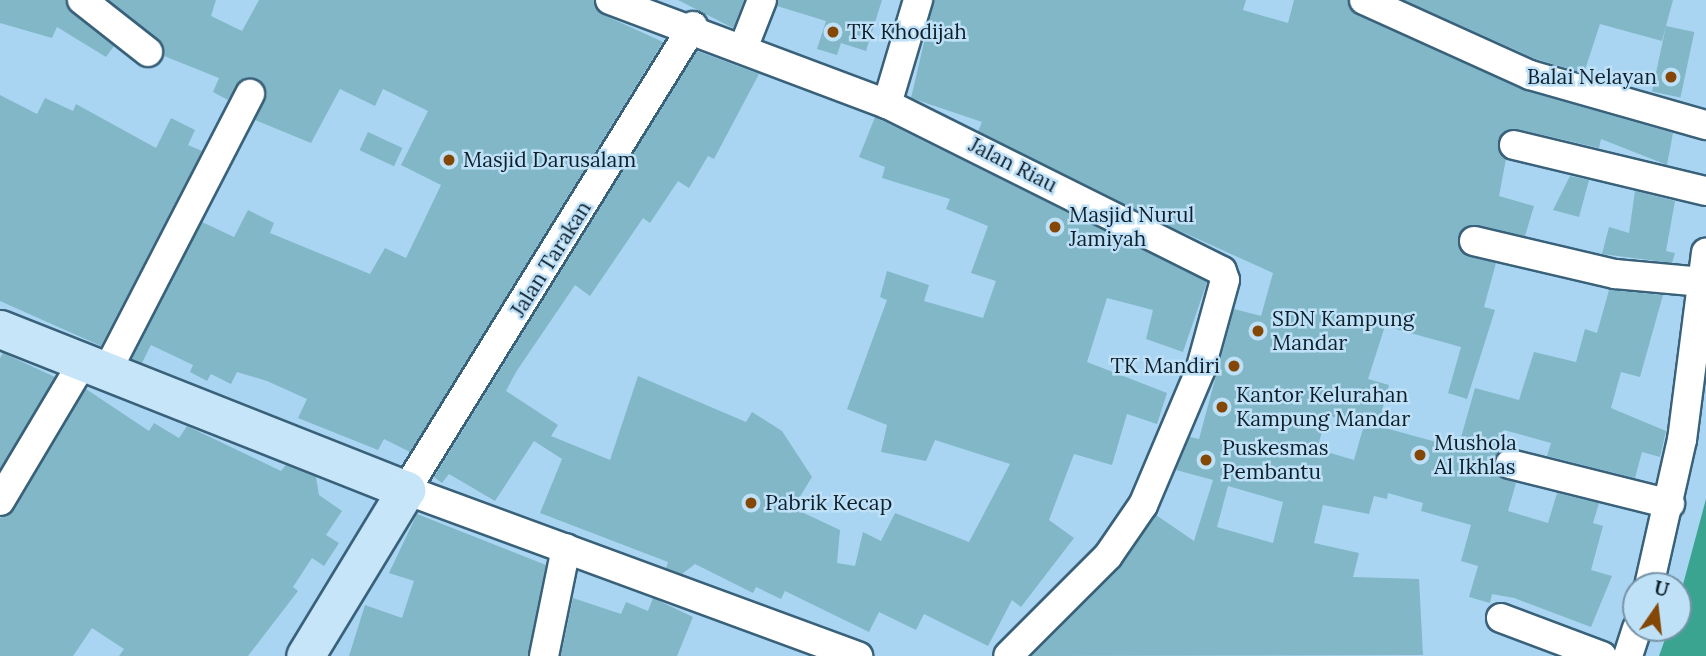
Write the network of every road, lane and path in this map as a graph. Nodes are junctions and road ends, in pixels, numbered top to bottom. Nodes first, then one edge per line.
1 (82, 0) edge
2 (610, 0) edge
3 (762, 0) edge
4 (918, 0) edge
5 (1364, 0) edge
6 (693, 26) junction
7 (744, 46) junction
8 (148, 51) dead end
9 (250, 94) dead end
10 (887, 104) junction
11 (1706, 125) edge
12 (1514, 145) dead end
13 (1706, 191) edge
14 (1474, 241) dead end
15 (1706, 253) edge
16 (1703, 282) junction
17 (0, 329) edge
18 (95, 367) junction
19 (1510, 464) dead end
20 (406, 489) junction
21 (0, 501) edge
22 (1670, 504) junction
23 (566, 548) junction
24 (1653, 572) edge
25 (1501, 618) dead end
26 (305, 656) edge
27 (544, 656) edge
28 (858, 656) edge
29 (1008, 656) edge
30 (1602, 656) edge

1 - 8 street
2 - 6 street, Jalan Riau
3 - 7 street
4 - 10 street
5 - 11 street
6 - 7 street, Jalan Riau
6 - 20 street, Jalan Tarakan
7 - 10 street, Jalan Riau
9 - 18 street
10 - 29 street, Jalan Riau
12 - 13 street
14 - 16 street
15 - 16 street
16 - 22 street
17 - 18 main road
18 - 20 main road
18 - 21 street
19 - 22 street
20 - 23 street
20 - 26 main road
22 - 24 street
23 - 27 street
23 - 28 street
25 - 30 street

